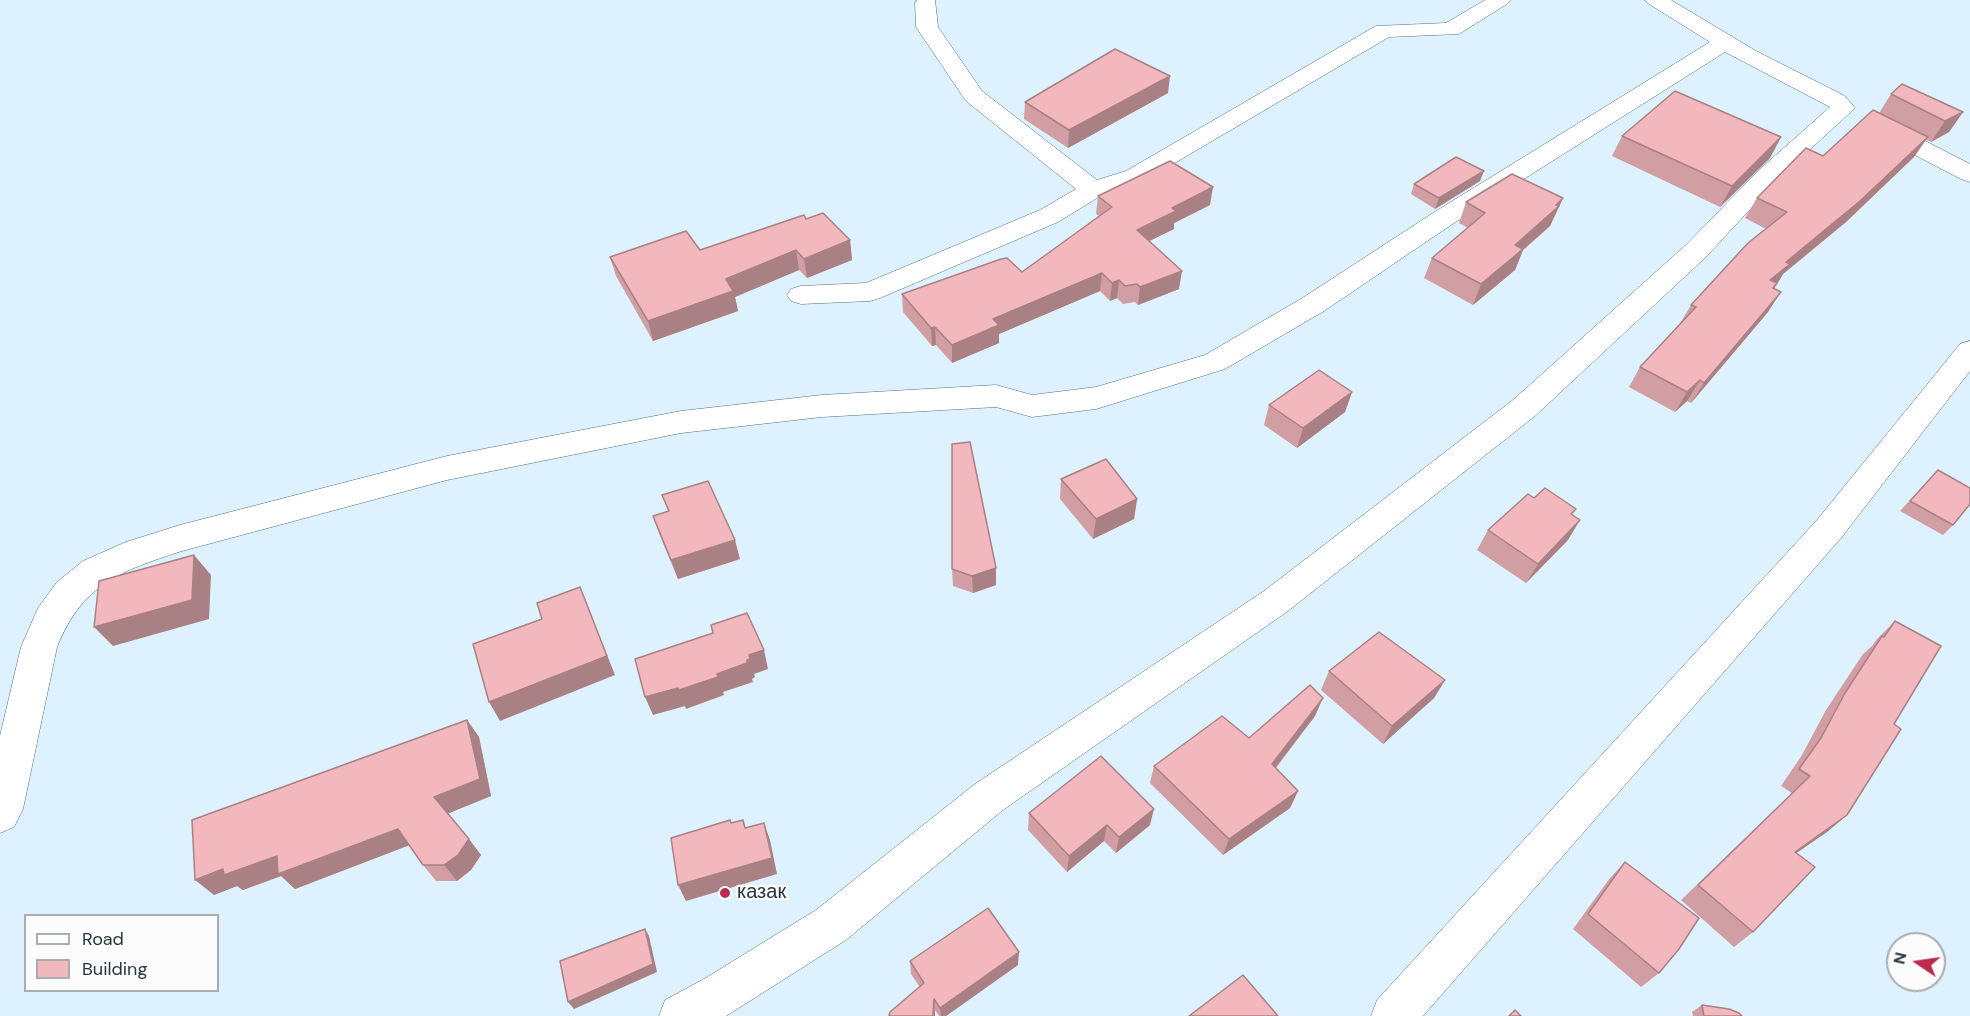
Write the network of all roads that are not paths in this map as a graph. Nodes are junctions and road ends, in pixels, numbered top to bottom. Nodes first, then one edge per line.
1 (1500, 0) edge
2 (1656, 0) edge
3 (926, 3) dead end
4 (1725, 42) junction
5 (1843, 108) junction
6 (1970, 174) edge
7 (1093, 190) junction
8 (801, 295) dead end
9 (1970, 351) edge
10 (0, 814) edge
11 (681, 1016) edge
12 (1393, 1016) edge

1 - 7 street
2 - 4 street
3 - 7 street
4 - 5 street
4 - 10 street
5 - 6 street
5 - 11 street
7 - 8 street
9 - 12 street

